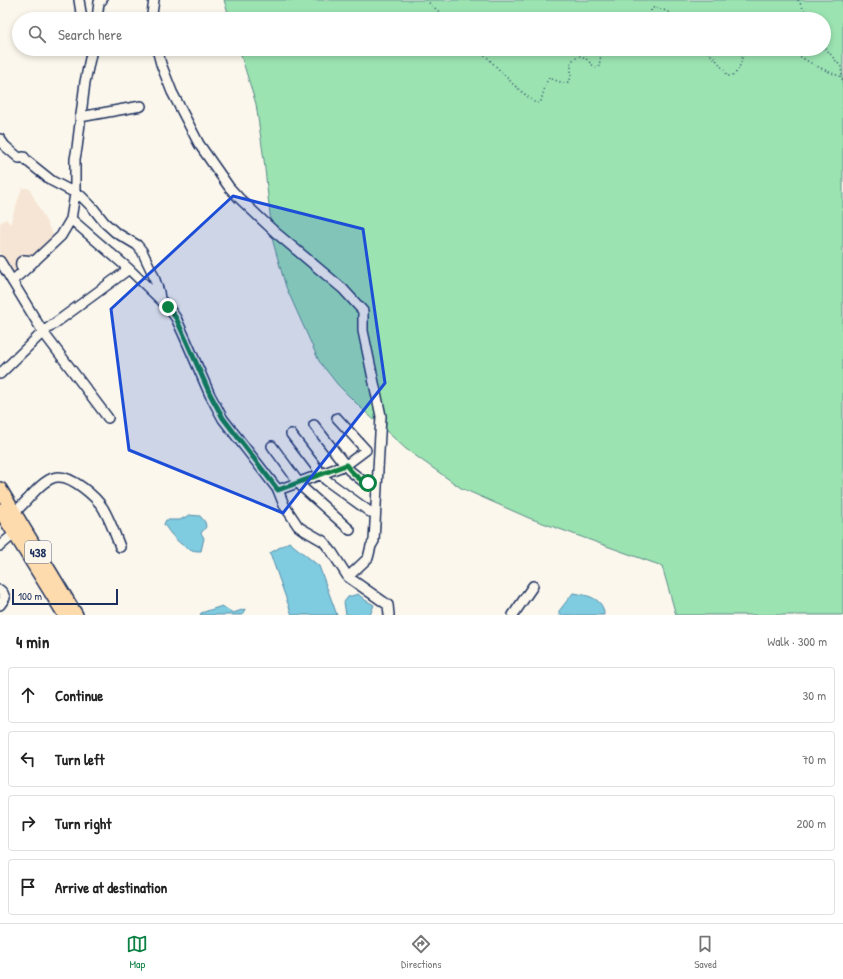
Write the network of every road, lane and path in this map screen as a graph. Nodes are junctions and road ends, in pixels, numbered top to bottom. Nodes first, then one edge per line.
1 (79, 0) edge
2 (102, 0) edge
3 (154, 0) edge
4 (426, 0) edge
5 (798, 0) edge
6 (81, 12) edge
7 (98, 12) edge
8 (152, 12) edge
9 (439, 12) edge
10 (651, 12) edge
11 (667, 12) edge
12 (806, 12) edge
13 (831, 55) edge
14 (90, 56) edge
15 (159, 56) edge
16 (486, 56) edge
17 (581, 56) edge
18 (581, 56) edge
19 (601, 56) edge
20 (712, 56) edge
21 (742, 56) edge
22 (798, 56) edge
23 (843, 88) edge
24 (141, 106) dead end
25 (80, 117) junction
26 (0, 139) edge
27 (75, 194) junction
28 (71, 219) junction
29 (0, 261) edge
30 (129, 269) junction
31 (12, 281) junction
32 (160, 299) junction
33 (43, 332) junction
34 (0, 374) edge
35 (108, 418) dead end
36 (337, 418) dead end
37 (314, 425) dead end
38 (291, 434) dead end
39 (272, 446) dead end
40 (346, 465) junction
41 (322, 474) junction
42 (299, 482) junction
43 (377, 482) junction
44 (0, 490) edge
45 (278, 490) junction
46 (370, 512) dead end
47 (6, 514) edge
48 (350, 530) dead end
49 (19, 531) junction
50 (0, 546) edge
51 (120, 547) dead end
52 (348, 577) junction
53 (533, 586) dead end
54 (0, 590) edge
55 (0, 605) edge
56 (65, 615) edge
57 (76, 615) edge
58 (389, 615) edge
59 (513, 615) edge

1 - 6 street
2 - 7 street
3 - 8 street
4 - 9 path
5 - 12 path
10 - 11 path
13 - 23 path
14 - 25 street
15 - 43 street
16 - 17 path
18 - 19 path
20 - 21 path
22 - 23 path
24 - 25 street
25 - 27 street
26 - 27 street
27 - 28 street
27 - 32 street
28 - 30 street
28 - 31 street
29 - 31 street
30 - 32 street
30 - 33 street
31 - 33 street
32 - 45 street
33 - 34 street
33 - 35 street
36 - 40 street
37 - 40 street
38 - 41 street
39 - 42 street
40 - 41 street
40 - 43 street
41 - 42 street
41 - 46 street
42 - 45 street
42 - 48 street
43 - 52 street
44 - 47 highway, 438
45 - 52 street
47 - 49 highway, 438
47 - 51 street
49 - 50 street
49 - 56 highway, 438
49 - 57 highway, 438
52 - 58 street
53 - 59 street
54 - 55 street

